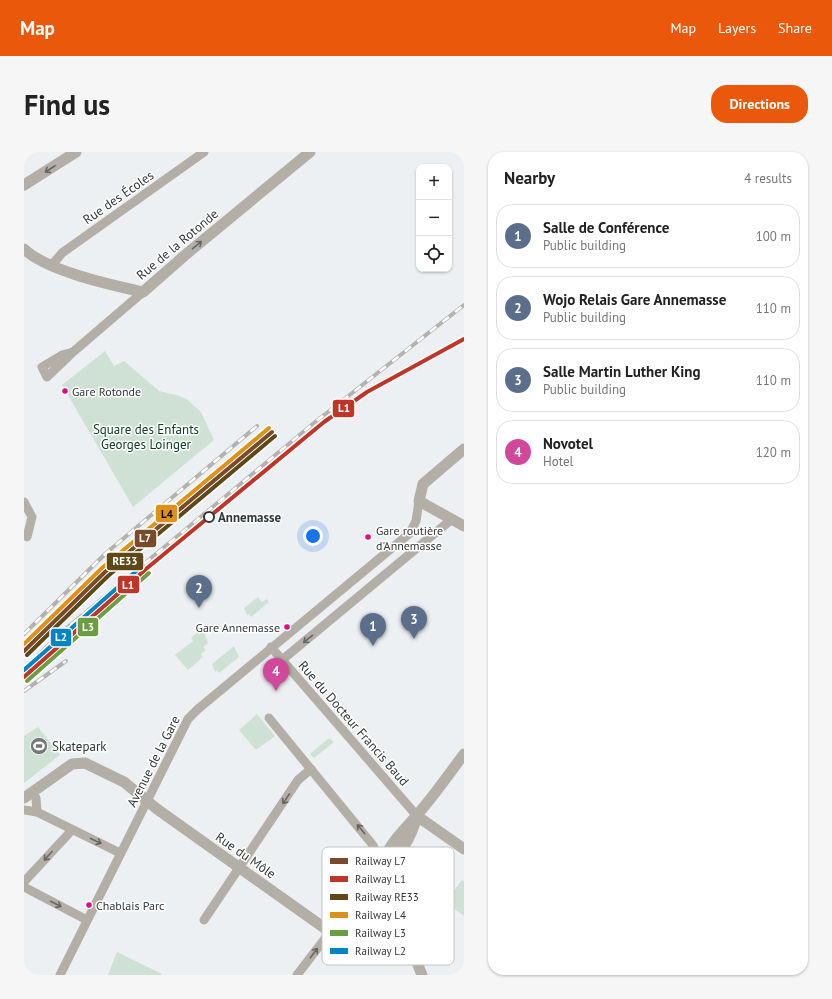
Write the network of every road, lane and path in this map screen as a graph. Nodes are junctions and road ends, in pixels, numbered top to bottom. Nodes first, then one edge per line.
1 (204, 152) edge
2 (310, 152) edge
3 (74, 153) edge
4 (24, 185) edge
5 (24, 249) edge
6 (51, 266) junction
7 (143, 292) junction
8 (73, 352) dead end
9 (464, 449) edge
10 (419, 501) junction
11 (24, 502) edge
12 (450, 518) junction
13 (464, 526) edge
14 (27, 537) dead end
15 (271, 647) junction
16 (282, 660) junction
17 (269, 718) dead end
18 (464, 754) edge
19 (311, 769) junction
20 (36, 793) junction
21 (24, 798) edge
22 (146, 801) junction
23 (24, 808) edge
24 (37, 812) junction
25 (417, 816) junction
26 (72, 830) junction
27 (374, 847) edge
28 (389, 847) edge
29 (464, 849) edge
30 (120, 853) junction
31 (240, 867) junction
32 (24, 882) edge
33 (24, 887) edge
34 (87, 920) junction
35 (204, 920) dead end
36 (322, 926) edge
37 (322, 942) edge
38 (418, 965) edge
39 (60, 975) edge
40 (297, 975) edge
41 (422, 975) edge

1 - 6 street, Rue des Écoles
7 -> 2 street, Rue de la Rotonde
3 -> 4 street
5 - 6 street, Rue de la Rotonde
6 - 7 street, Rue de la Rotonde
7 - 8 street
9 - 10 street
10 - 12 street
10 - 15 street, Avenue de la Gare
11 - 14 street
12 - 13 street
12 -> 16 street
15 - 16 street, Rue du Docteur Francis Baud
15 - 22 street, Avenue de la Gare
16 - 25 street, Rue du Docteur Francis Baud
17 - 19 street
18 - 25 street
27 -> 19 street
19 -> 31 street
20 - 21 street
20 - 22 street, Rue du Môle
20 - 23 street
20 - 24 street
22 - 30 street, Avenue de la Gare
22 - 31 street, Rue du Môle
23 - 24 street
24 - 26 street
25 - 28 street
25 - 29 street
26 -> 30 street
26 -> 32 street
30 - 34 street, Avenue de la Gare
31 - 35 street
31 - 36 street, Rue du Môle
33 -> 34 street
34 - 39 street, Avenue de la Gare
40 -> 37 street
38 - 41 street

